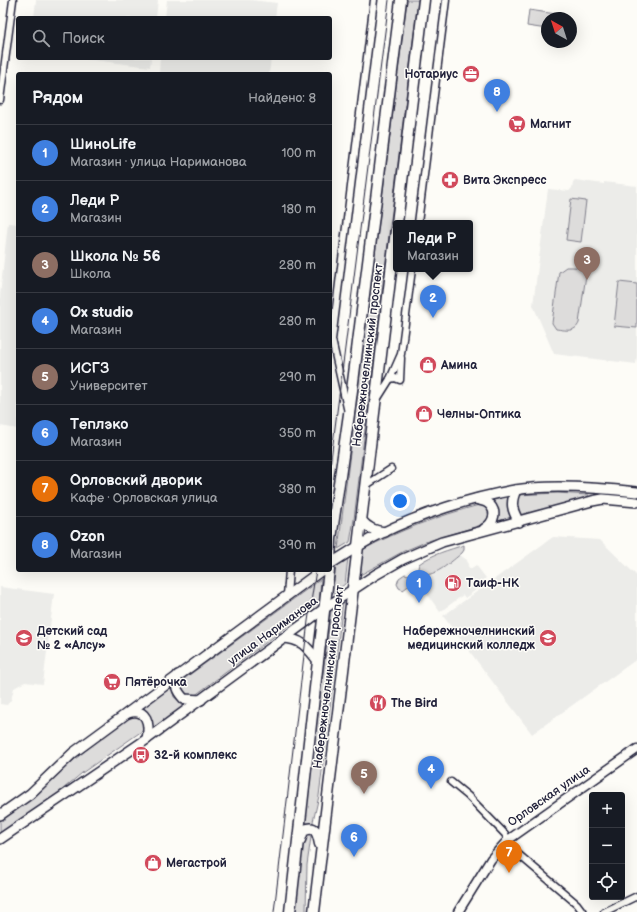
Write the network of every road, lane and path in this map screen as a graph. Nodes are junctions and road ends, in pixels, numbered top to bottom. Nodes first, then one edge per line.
1 (13, 0) edge
2 (374, 0) edge
3 (401, 0) edge
4 (424, 0) edge
5 (446, 0) edge
6 (0, 100) edge
7 (397, 220) edge
8 (418, 220) edge
9 (393, 255) edge
10 (412, 272) edge
11 (332, 334) edge
12 (332, 346) edge
13 (401, 354) junction
14 (390, 379) junction
15 (375, 403) junction
16 (348, 414) junction
17 (391, 469) dead end
18 (365, 486) junction
19 (516, 490) junction
20 (637, 492) edge
21 (476, 500) junction
22 (637, 502) edge
23 (361, 520) junction
24 (519, 522) junction
25 (481, 531) junction
26 (332, 532) edge
27 (385, 532) junction
28 (358, 547) junction
29 (332, 563) edge
30 (289, 572) edge
31 (319, 572) edge
32 (329, 572) edge
33 (353, 588) junction
34 (287, 595) junction
35 (325, 608) junction
36 (283, 638) junction
37 (318, 661) junction
38 (178, 675) junction
39 (201, 700) junction
40 (125, 714) junction
41 (146, 739) junction
42 (637, 749) edge
43 (451, 782) dead end
44 (0, 815) edge
45 (0, 839) edge
46 (508, 840) junction
47 (298, 846) junction
48 (321, 848) junction
49 (637, 896) edge
50 (290, 912) edge
51 (314, 912) edge
52 (458, 912) edge
53 (583, 912) edge
54 (604, 912) edge

1 - 6 street
2 - 11 street
3 - 16 main road, Набережночелнинский проспект
4 - 7 main road
5 - 8 street
9 - 15 main road, Набережночелнинский проспект
10 - 13 street
12 - 16 street
13 - 14 street
13 - 14 street
14 - 15 street
15 - 18 main road, Набережночелнинский проспект
16 - 26 main road, Набережночелнинский проспект
17 - 18 street
18 - 23 main road, Набережночелнинский проспект
19 - 20 main road
19 - 21 main road
19 - 24 main road
21 - 25 main road
21 - 27 main road
22 - 24 main road, улица Нариманова
23 - 27 main road
23 - 28 main road, Набережночелнинский проспект
24 - 25 main road, улица Нариманова
25 - 33 main road, улица Нариманова
27 - 28 main road
28 - 29 main road
28 - 33 main road, Набережночелнинский проспект
30 - 34 street
31 - 34 main road, улица Нариманова
32 - 35 main road, Набережночелнинский проспект
33 - 35 main road, улица Нариманова
33 - 48 main road, Набережночелнинский проспект
34 - 38 main road, улица Нариманова
35 - 36 main road, улица Нариманова
35 - 37 main road, Набережночелнинский проспект
36 - 37 main road
36 - 39 main road, улица Нариманова
37 - 47 main road, Набережночелнинский проспект
38 - 39 main road
38 - 40 main road, улица Нариманова
39 - 41 main road, улица Нариманова
40 - 41 main road
40 - 44 main road, улица Нариманова
41 - 45 main road, улица Нариманова
42 - 46 street, Орловская улица
43 - 46 street
46 - 52 street, Орловская улица
46 - 53 street
47 - 48 main road
47 - 50 main road, Набережночелнинский проспект
48 - 51 main road, Набережночелнинский проспект
49 - 54 street

